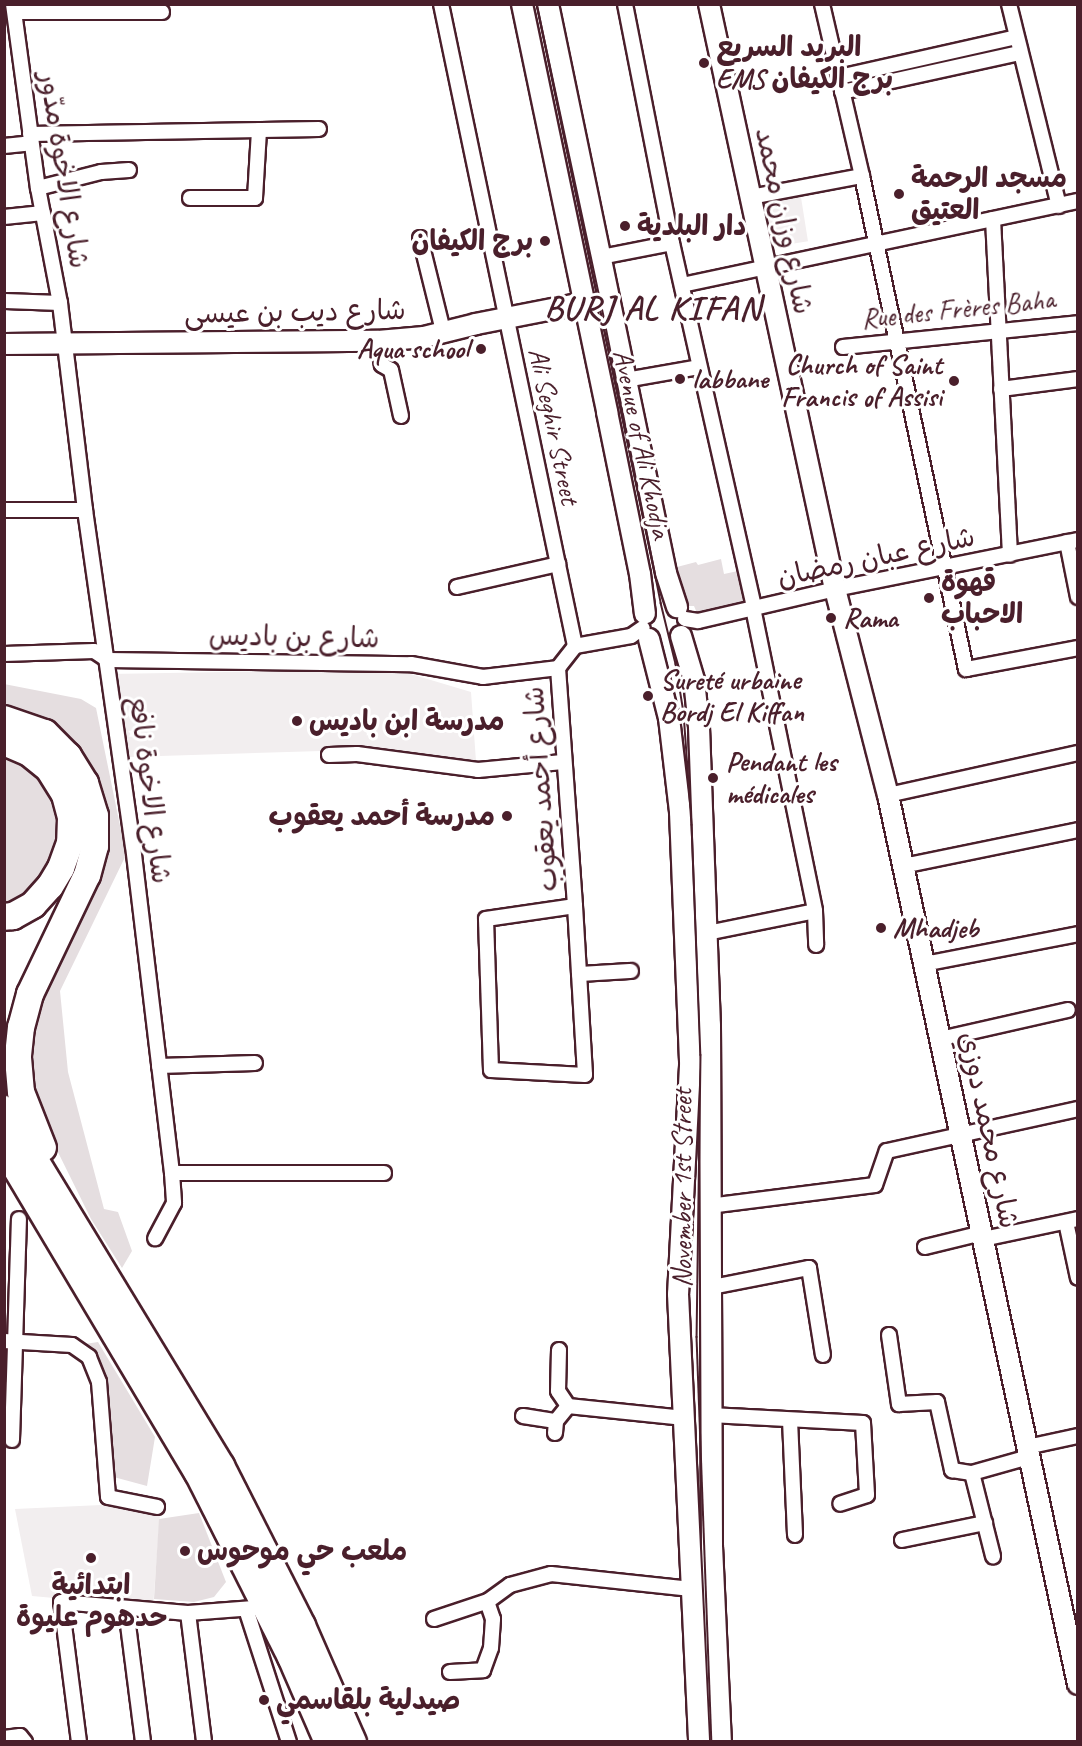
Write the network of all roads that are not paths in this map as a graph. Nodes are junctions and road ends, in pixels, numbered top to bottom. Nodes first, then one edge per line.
1 (441, 4) edge
2 (522, 4) edge
3 (548, 4) edge
4 (625, 4) edge
5 (709, 4) edge
6 (822, 4) edge
7 (1009, 4) edge
8 (14, 8) edge
9 (162, 12) dead end
10 (1016, 37) junction
11 (1019, 53) junction
12 (839, 77) junction
13 (842, 92) junction
14 (319, 129) dead end
15 (259, 130) junction
16 (30, 139) junction
17 (4, 146) edge
18 (129, 170) dead end
19 (862, 176) junction
20 (38, 188) junction
21 (750, 197) junction
22 (190, 198) dead end
23 (1077, 201) edge
24 (1059, 206) junction
25 (43, 213) junction
26 (4, 217) edge
27 (993, 219) junction
28 (420, 238) dead end
29 (876, 242) junction
30 (672, 243) junction
31 (600, 257) junction
32 (765, 267) junction
33 (682, 285) junction
34 (4, 301) edge
35 (60, 303) junction
36 (583, 303) junction
37 (505, 318) junction
38 (1077, 323) edge
39 (998, 330) junction
40 (443, 331) junction
41 (896, 340) junction
42 (378, 341) junction
43 (4, 344) edge
44 (65, 344) junction
45 (843, 347) dead end
46 (699, 367) junction
47 (1077, 379) edge
48 (626, 380) junction
49 (1001, 389) junction
50 (401, 416) dead end
51 (4, 510) edge
52 (85, 510) junction
53 (1072, 541) edge
54 (1010, 555) junction
55 (558, 564) junction
56 (944, 568) junction
57 (457, 587) dead end
58 (835, 589) junction
59 (1077, 597) edge
60 (753, 608) junction
61 (681, 621) junction
62 (646, 627) junction
63 (575, 646) junction
64 (1077, 648) edge
65 (4, 654) edge
66 (108, 660) junction
67 (558, 668) junction
68 (4, 719) edge
69 (4, 741) edge
70 (1077, 753) edge
71 (329, 755) dead end
72 (563, 762) junction
73 (888, 795) junction
74 (1077, 830) edge
75 (903, 866) junction
76 (575, 906) junction
77 (815, 911) junction
78 (4, 917) edge
79 (707, 933) junction
80 (1077, 934) edge
81 (816, 943) dead end
82 (924, 964) junction
83 (631, 971) dead end
84 (579, 974) junction
85 (1068, 1010) dead end
86 (940, 1039) junction
87 (255, 1064) dead end
88 (159, 1066) junction
89 (4, 1108) edge
90 (1077, 1109) edge
91 (960, 1133) junction
92 (4, 1148) edge
93 (172, 1173) junction
94 (384, 1173) dead end
95 (709, 1206) junction
96 (19, 1219) dead end
97 (1072, 1220) edge
98 (982, 1236) junction
99 (155, 1238) dead end
100 (925, 1247) dead end
101 (99, 1261) junction
102 (1077, 1278) edge
103 (712, 1287) junction
104 (889, 1335) dead end
105 (10, 1341) edge
106 (559, 1350) dead end
107 (823, 1355) dead end
108 (568, 1406) junction
109 (710, 1415) junction
110 (523, 1416) dead end
111 (684, 1418) junction
112 (790, 1420) junction
113 (1077, 1436) edge
114 (12, 1440) dead end
115 (1028, 1452) junction
116 (972, 1473) junction
117 (840, 1504) dead end
118 (158, 1507) dead end
119 (985, 1523) junction
120 (795, 1536) dead end
121 (903, 1540) dead end
122 (993, 1556) dead end
123 (691, 1589) junction
124 (487, 1602) junction
125 (257, 1608) junction
126 (126, 1609) junction
127 (188, 1612) junction
128 (434, 1619) dead end
129 (450, 1672) dead end
130 (1077, 1684) edge
131 (4, 1738) edge
132 (25, 1742) edge
133 (79, 1742) edge
134 (143, 1742) edge
135 (204, 1742) edge
136 (289, 1742) edge
137 (328, 1742) edge
138 (353, 1742) edge
139 (699, 1742) edge
140 (721, 1742) edge

1 - 37 street, Ali Seghir Street
2 - 36 main road, Avenue of Ali Khodja
3 - 31 main road, Avenue of Ali Khodja
4 - 30 street
5 - 21 main road, شارع وزان محمد
6 - 12 street
7 - 10 street
8 - 9 street
8 - 16 street, شارع الاخوة مدّور
10 - 11 street
10 - 12 street
11 - 13 street
11 - 24 street
12 - 13 street
13 - 19 street
14 - 15 street
15 - 16 street
15 - 22 street
16 - 17 street
16 - 20 street, شارع الاخوة مدّور
18 - 20 street
19 - 21 street
19 - 29 street
20 - 25 street, شارع الاخوة مدّور
21 - 32 main road, شارع وزان محمد
23 - 24 street
24 - 27 street
25 - 26 street
25 - 35 street, شارع الاخوة مدّور
27 - 29 street
27 - 39 street
28 - 40 street
29 - 32 street
29 - 41 street
30 - 31 street
30 - 33 street
31 - 48 main road, Avenue of Ali Khodja
32 - 33 street
32 - 58 main road, شارع وزان محمد
33 - 46 street
34 - 35 street
35 - 44 street, شارع الاخوة مدّور
36 - 37 main road, شارع ديب بن عيسى
36 - 62 main road, Avenue of Ali Khodja
37 - 40 main road, شارع ديب بن عيسى
37 - 55 street, Ali Seghir Street
38 - 39 street, Rue des Frères Baha
39 - 41 street, Rue des Frères Baha
39 - 49 street
40 - 42 main road, شارع ديب بن عيسى
41 - 45 street, Rue des Frères Baha
41 - 56 street
42 - 44 main road, شارع ديب بن عيسى
42 - 50 street
43 - 44 main road, شارع ديب بن عيسى
44 - 52 street, شارع الاخوة نافع
46 - 48 street
46 - 60 street
47 - 49 street
48 - 61 main road, Avenue of Ali Khodja
49 - 54 street
51 - 52 street
52 - 66 street, شارع الاخوة نافع
53 - 54 street, شارع عبان رمضان
53 - 59 street
54 - 56 street, شارع عبان رمضان
55 - 57 street
55 - 63 street, Ali Seghir Street
56 - 58 street, شارع عبان رمضان
56 - 64 street
58 - 60 street, شارع عبان رمضان
58 - 73 main road, شارع محمد دوزي
60 - 61 street, شارع عبان رمضان
60 - 77 street
61 - 62 main road
61 - 62 main road
61 - 79 main road, November 1st Street
62 - 63 street
62 - 111 main road, November 1st Street
63 - 67 street
65 - 66 street, شارع بن باديس
66 - 67 street, شارع بن باديس
66 - 88 street, شارع الاخوة نافع
67 - 72 street, شارع أحمد يعقوب
68 - 101 highway
69 - 78 highway
70 - 73 street
71 - 72 street
72 - 76 street, شارع أحمد يعقوب
73 - 75 main road, شارع محمد دوزي
74 - 75 street
75 - 82 main road, شارع محمد دوزي
76 - 84 street, شارع أحمد يعقوب
76 - 84 street, شارع أحمد يعقوب
77 - 79 street
77 - 81 street
79 - 95 main road, November 1st Street
80 - 82 street
82 - 86 main road, شارع محمد دوزي
83 - 84 street
85 - 86 street
86 - 91 main road, شارع محمد دوزي
87 - 88 street
88 - 93 street, شارع الاخوة نافع
89 - 101 highway
90 - 91 street
91 - 95 street
91 - 98 main road, شارع محمد دوزي
92 - 125 highway
93 - 94 street
93 - 99 street, شارع الاخوة نافع
95 - 103 main road, November 1st Street
96 - 105 street
97 - 98 street
97 - 102 street
98 - 100 street
98 - 115 main road, شارع محمد دوزي
101 - 138 highway
103 - 107 street
103 - 109 main road, November 1st Street
104 - 116 street
105 - 114 street
105 - 118 street
106 - 108 street
108 - 110 street
108 - 111 street
109 - 112 street
109 - 140 main road, November 1st Street
111 - 123 main road, November 1st Street
112 - 117 street
112 - 120 street
113 - 115 street
115 - 116 street
115 - 130 main road, شارع محمد دوزي
116 - 119 street
119 - 121 street
119 - 122 street
123 - 124 street
123 - 139 main road, November 1st Street
124 - 128 street
124 - 129 street
125 - 127 street
125 - 136 street
125 - 137 highway
126 - 127 street
126 - 133 street
126 - 134 street
127 - 135 street
131 - 132 street

